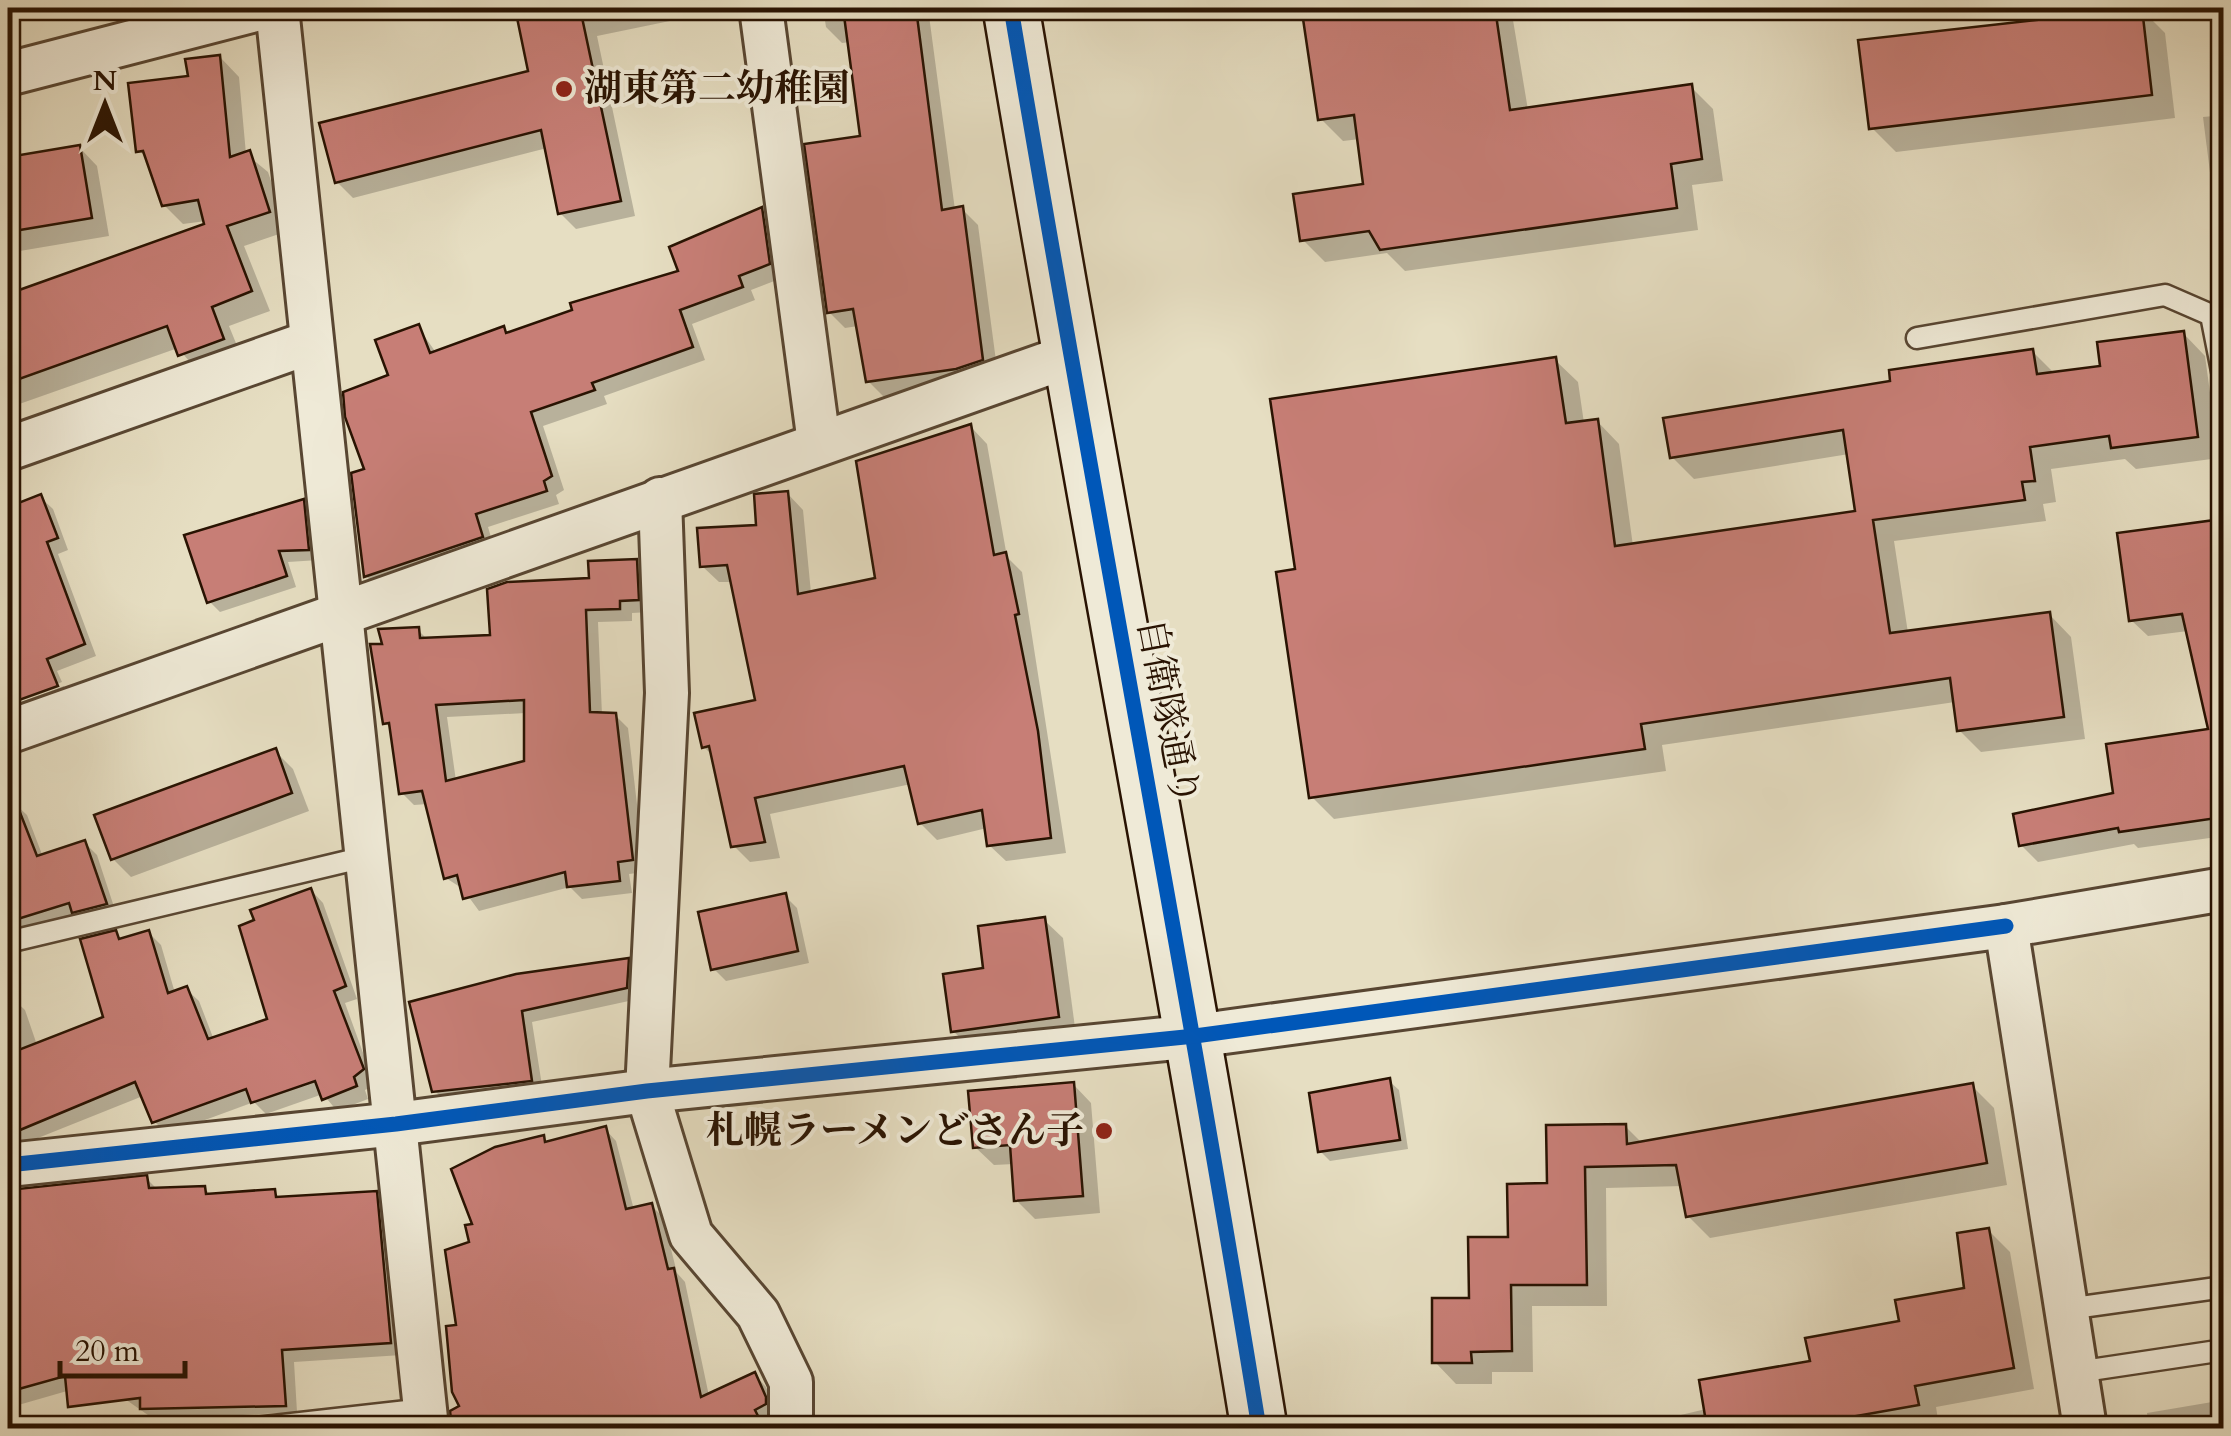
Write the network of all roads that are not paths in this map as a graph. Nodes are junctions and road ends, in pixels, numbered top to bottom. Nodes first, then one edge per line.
1 (263, 8) edge
2 (276, 8) edge
3 (761, 8) edge
4 (1010, 8) edge
5 (8, 74) edge
6 (1916, 338) dead end
7 (311, 342) junction
8 (1069, 356) junction
9 (2224, 381) edge
10 (819, 443) junction
11 (8, 449) edge
12 (660, 499) junction
13 (338, 612) junction
14 (8, 732) edge
15 (366, 857) junction
16 (2224, 889) edge
17 (2006, 926) junction
18 (8, 942) edge
19 (1195, 1036) junction
20 (646, 1092) junction
21 (396, 1124) junction
22 (8, 1165) edge
23 (2224, 1287) edge
24 (2066, 1309) junction
25 (2224, 1350) edge
26 (2076, 1372) junction
27 (426, 1419) edge
28 (256, 1428) edge
29 (791, 1428) edge
30 (1259, 1428) edge
31 (2086, 1428) edge

1 - 5 street
2 - 7 street
3 - 10 street
4 - 8 street, 自衛隊通り
6 - 9 lane
7 - 11 street
7 - 13 street
8 - 10 street
8 - 19 street, 自衛隊通り
10 - 12 street
12 - 13 street
12 - 20 street
13 - 14 street
13 - 15 street
15 - 18 lane
15 - 21 street
16 - 17 street
17 - 19 street
17 - 24 street
19 - 20 street
19 - 30 street, 自衛隊通り
20 - 21 street
20 - 29 street
21 - 22 street
21 - 27 street
23 - 24 lane
24 - 26 street
25 - 26 lane
26 - 31 street
27 - 28 lane

